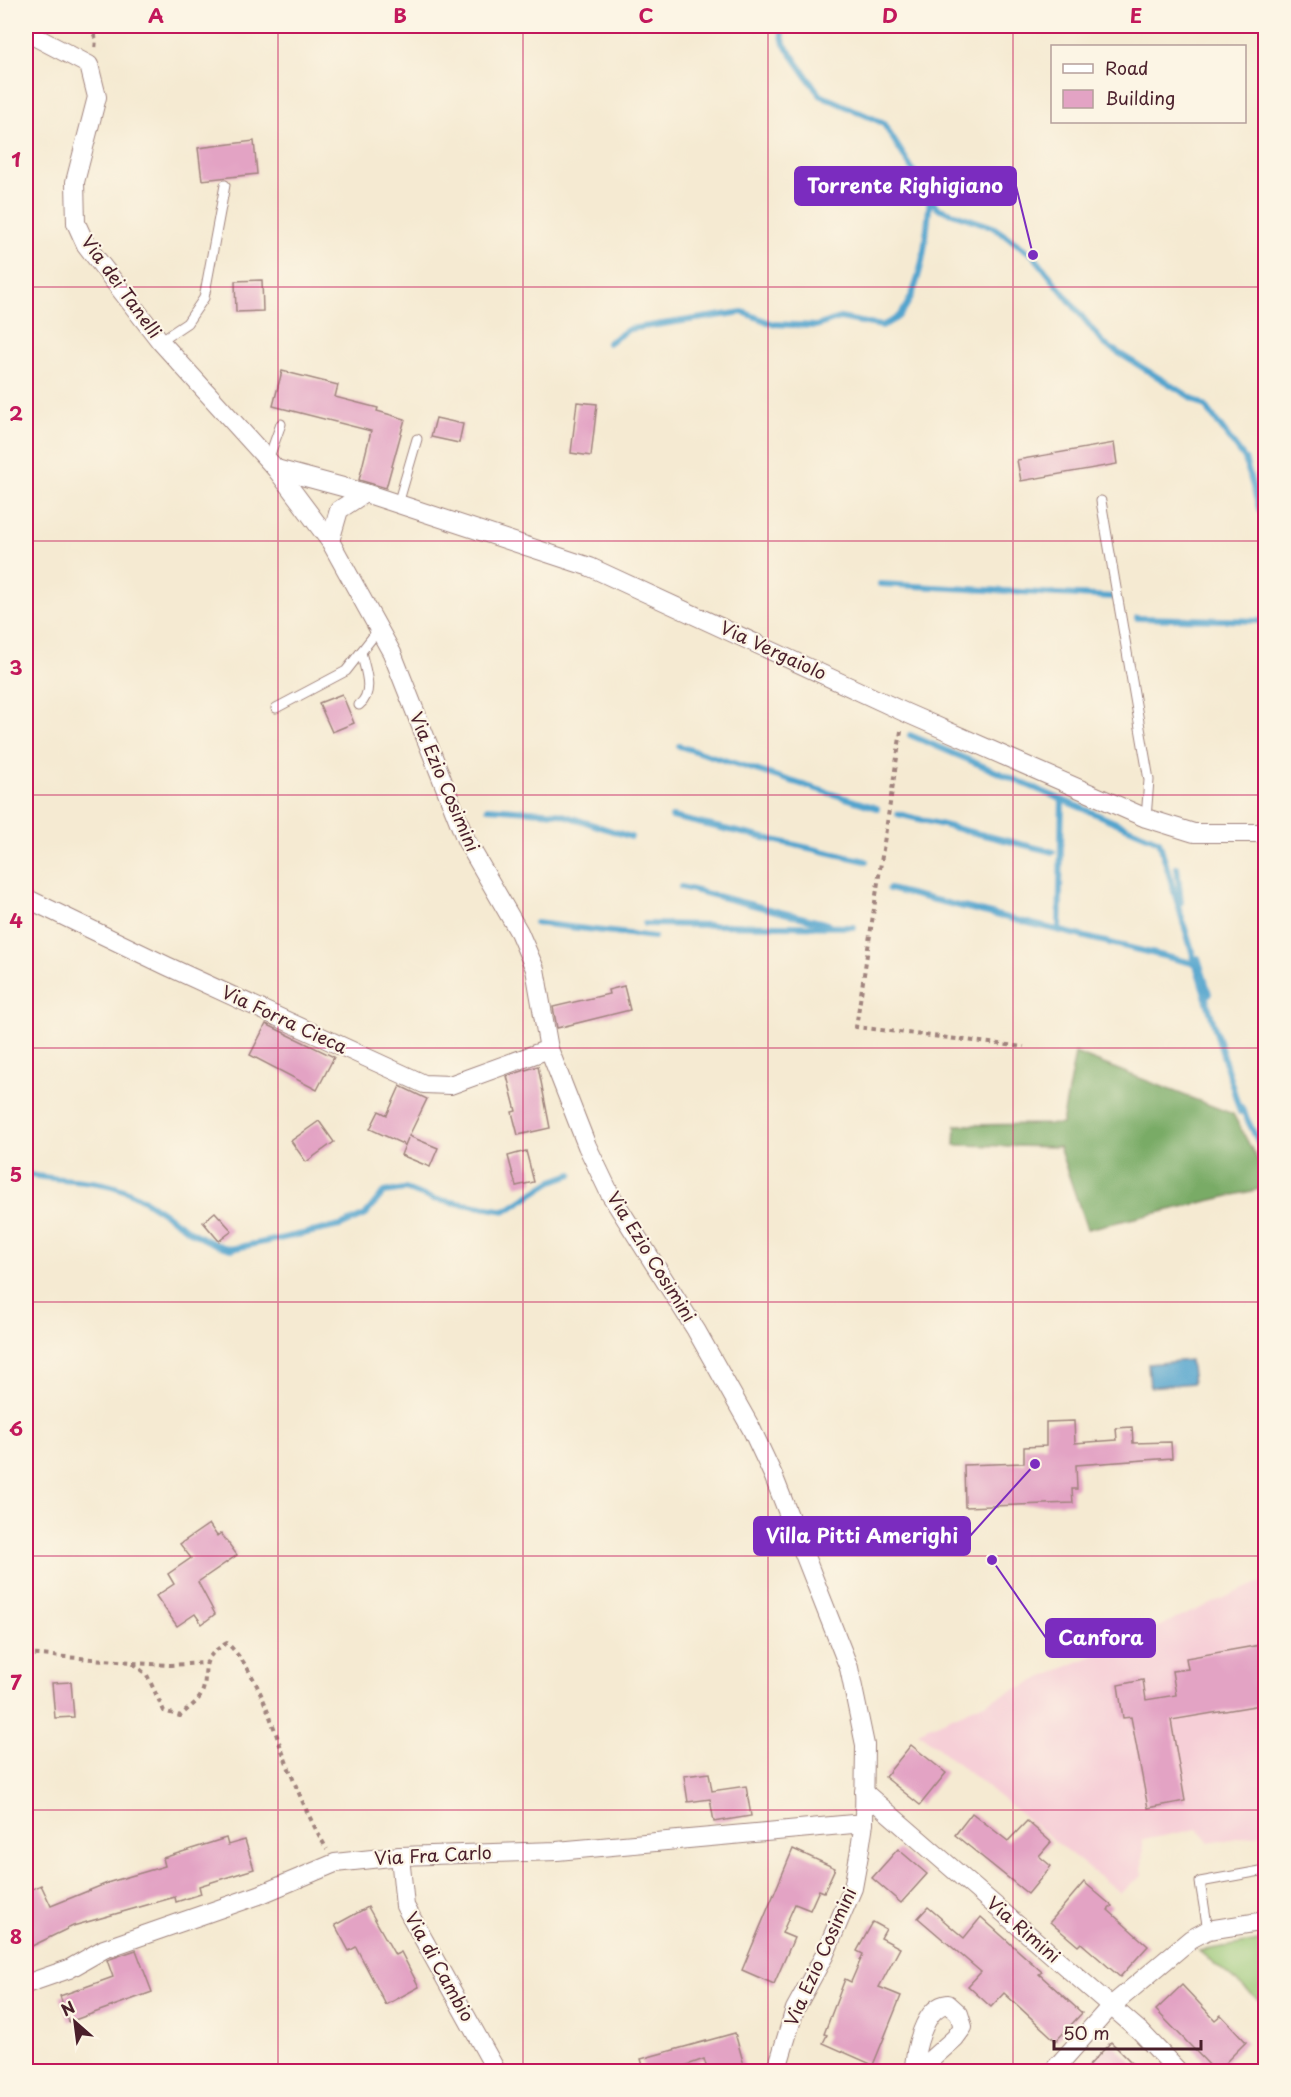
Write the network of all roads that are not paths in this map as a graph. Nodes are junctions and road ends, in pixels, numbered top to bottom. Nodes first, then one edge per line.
1 (26, 32) edge
2 (225, 185) dead end
3 (160, 341) junction
4 (281, 424) dead end
5 (417, 439) dead end
6 (272, 465) junction
7 (365, 493) junction
8 (1101, 501) dead end
9 (398, 504) junction
10 (330, 541) junction
11 (379, 629) junction
12 (361, 652) junction
13 (359, 705) dead end
14 (276, 708) dead end
15 (1146, 818) junction
16 (1266, 833) edge
17 (26, 898) edge
18 (549, 1049) junction
19 (864, 1792) junction
20 (864, 1823) junction
21 (400, 1856) junction
22 (1266, 1870) edge
23 (1266, 1921) edge
24 (1208, 1930) junction
25 (26, 1984) edge
26 (1112, 2006) junction
27 (497, 2072) edge
28 (776, 2072) edge
29 (1052, 2072) edge
30 (1179, 2072) edge

1 - 3 street, Via dei Tanelli
2 - 3 lane
3 - 6 street, Via dei Tanelli
4 - 6 lane
5 - 9 lane
6 - 7 street, Via Vergaiolo
6 - 10 street, Via Ezio Cosimini
7 - 9 street, Via Vergaiolo
7 - 10 street
8 - 15 lane
9 - 15 street, Via Vergaiolo
10 - 11 street, Via Ezio Cosimini
11 - 12 lane
11 - 18 street, Via Ezio Cosimini
12 - 13 lane
12 - 14 lane
15 - 16 street, Via Vergaiolo
17 - 18 street, Via Forra Cieca
18 - 19 street, Via Ezio Cosimini
19 - 20 street, Via Ezio Cosimini
19 - 26 street, Via Rimini
20 - 21 street, Via Fra Carlo
20 - 28 street, Via Ezio Cosimini
21 - 25 street, Via Fra Carlo
21 - 27 street, Via di Cambio
22 - 24 lane
23 - 24 street
24 - 26 street
26 - 29 street
26 - 30 street, Via Rimini

